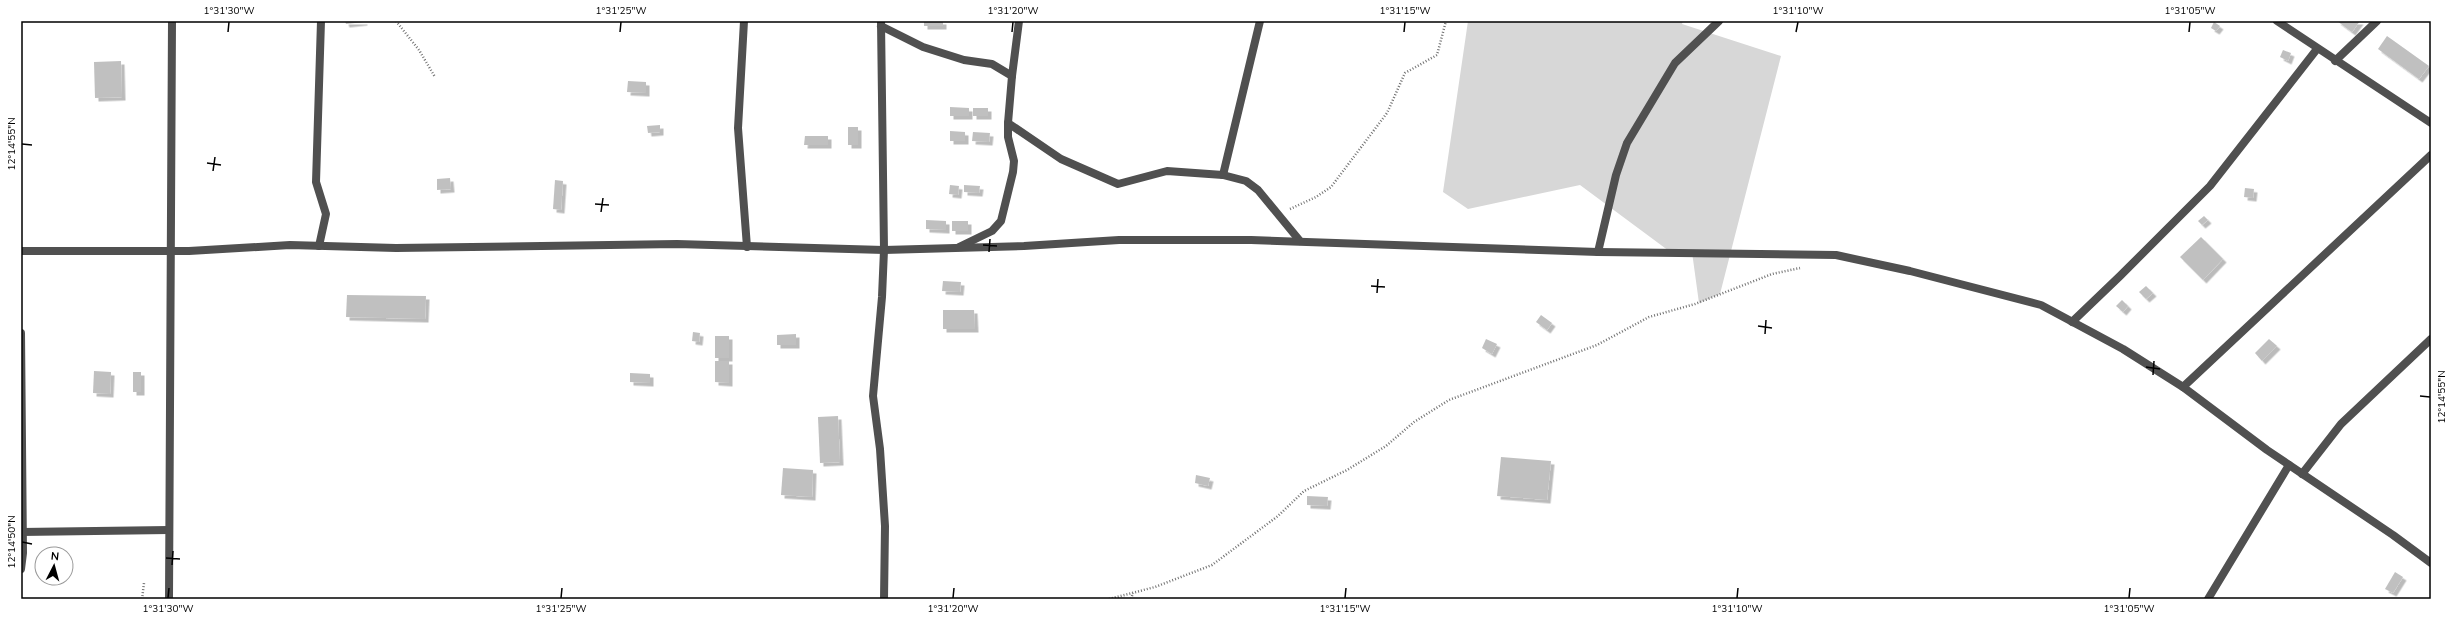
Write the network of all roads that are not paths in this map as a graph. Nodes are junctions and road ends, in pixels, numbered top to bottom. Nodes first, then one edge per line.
1 (172, 21) edge
2 (321, 21) edge
3 (744, 21) edge
4 (1019, 21) edge
5 (1260, 21) edge
6 (1719, 21) edge
7 (2277, 21) edge
8 (2376, 21) edge
9 (881, 23) edge
10 (2317, 50) junction
11 (2335, 61) junction
12 (1012, 76) junction
13 (1008, 123) junction
14 (2431, 123) edge
15 (2431, 155) edge
16 (1223, 175) junction
17 (1300, 241) junction
18 (319, 246) junction
19 (747, 247) junction
20 (956, 249) junction
21 (884, 250) junction
22 (21, 251) edge
23 (170, 251) junction
24 (1598, 252) junction
25 (2072, 322) junction
26 (21, 333) edge
27 (2431, 339) edge
28 (2183, 387) junction
29 (2289, 465) junction
30 (2302, 474) junction
31 (169, 530) junction
32 (22, 532) edge
33 (2431, 563) edge
34 (21, 569) edge
35 (2211, 598) edge
36 (169, 599) edge
37 (884, 599) edge

1 - 23 street
2 - 18 street
3 - 19 street
4 - 12 street
5 - 16 street
6 - 24 street
7 - 10 street
8 - 11 street
9 - 12 street
9 - 21 street
10 - 11 street
10 - 25 street
11 - 14 street
12 - 13 street
13 - 16 street
13 - 20 street
15 - 28 street
16 - 17 street
17 - 20 street
17 - 24 street
18 - 19 street
18 - 23 street
19 - 21 street
20 - 21 street
21 - 37 street
22 - 23 street
23 - 31 street
24 - 25 street
25 - 28 street
26 - 32 street
27 - 30 street
28 - 29 street
29 - 30 street
29 - 35 street
30 - 33 street
31 - 32 street
31 - 36 street
32 - 34 street

